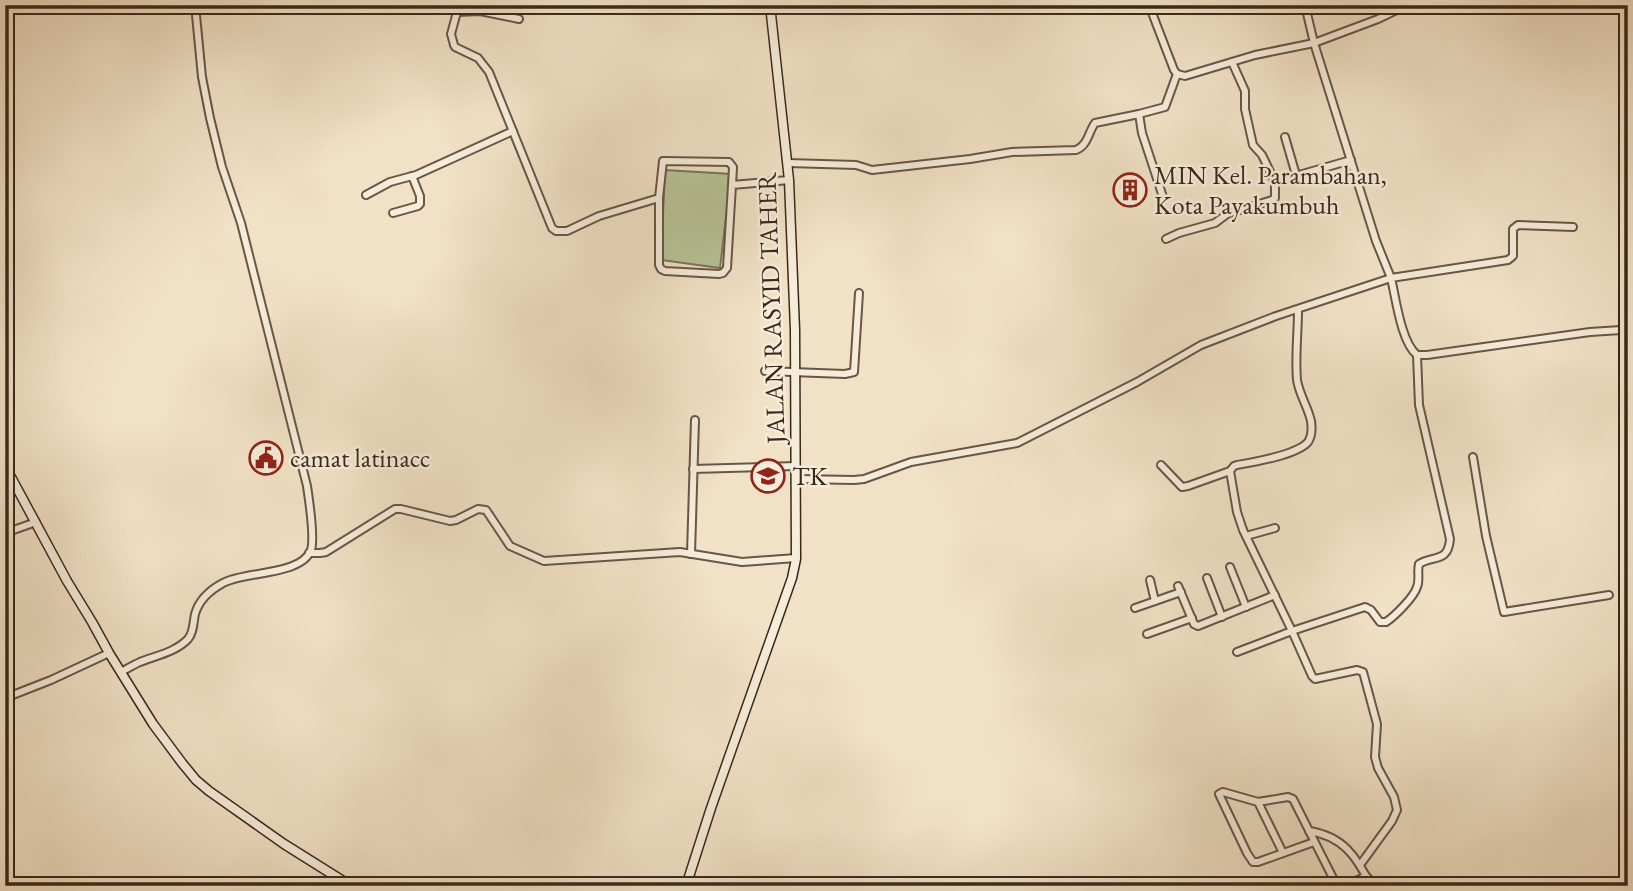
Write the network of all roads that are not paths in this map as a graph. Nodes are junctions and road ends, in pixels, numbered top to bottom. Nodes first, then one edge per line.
1 (195, 5) edge
2 (434, 5) edge
3 (770, 5) edge
4 (1149, 5) edge
5 (1305, 5) edge
6 (1407, 5) edge
7 (457, 12) junction
8 (519, 19) dead end
9 (1314, 43) junction
10 (1232, 62) junction
11 (1177, 74) junction
12 (1139, 114) junction
13 (513, 131) junction
14 (1285, 137) dead end
15 (1351, 160) junction
16 (788, 163) junction
17 (1296, 175) junction
18 (412, 176) junction
19 (789, 180) junction
20 (1275, 182) junction
21 (732, 185) junction
22 (366, 195) dead end
23 (1163, 197) dead end
24 (659, 198) junction
25 (393, 213) dead end
26 (1573, 227) dead end
27 (1166, 239) dead end
28 (1391, 278) junction
29 (859, 293) dead end
30 (1298, 310) junction
31 (1628, 333) edge
32 (1417, 355) junction
33 (765, 371) dead end
34 (795, 371) junction
35 (695, 420) dead end
36 (1473, 457) dead end
37 (1161, 465) dead end
38 (5, 466) edge
39 (796, 466) junction
40 (693, 469) junction
41 (1230, 471) junction
42 (796, 479) junction
43 (36, 522) junction
44 (1275, 527) dead end
45 (5, 533) edge
46 (1246, 536) junction
47 (309, 553) junction
48 (691, 554) junction
49 (796, 558) junction
50 (1230, 567) dead end
51 (1207, 578) dead end
52 (1150, 579) dead end
53 (1275, 595) junction
54 (1609, 595) dead end
55 (1155, 601) junction
56 (1246, 607) junction
57 (1135, 608) dead end
58 (1223, 617) junction
59 (1192, 618) junction
60 (1293, 631) junction
61 (1147, 634) dead end
62 (1237, 652) dead end
63 (109, 653) junction
64 (121, 672) junction
65 (5, 698) edge
66 (1258, 802) junction
67 (1309, 831) junction
68 (1314, 842) junction
69 (1283, 853) junction
70 (1360, 865) junction
71 (1366, 876) junction
72 (351, 886) edge
73 (686, 886) edge
74 (1337, 886) edge
75 (1346, 886) edge
76 (1371, 886) edge
77 (1376, 886) edge

1 - 47 street
2 - 7 street
3 - 16 street, JALAN RASYID TAHER
4 - 11 street
5 - 9 street
6 - 9 street
7 - 8 street
7 - 13 street
9 - 10 street
9 - 15 street
10 - 11 street
10 - 20 street
11 - 12 street
12 - 16 street
12 - 23 street
13 - 18 street
13 - 24 street
14 - 17 street
15 - 17 street
15 - 28 street
16 - 19 street, JALAN RASYID TAHER
17 - 20 street
18 - 22 street
18 - 25 street
19 - 21 street
19 - 34 street, JALAN RASYID TAHER
20 - 27 street
21 - 24 street
21 - 24 street
26 - 28 street
28 - 30 street
28 - 32 street
29 - 34 street
30 - 41 street
30 - 42 street
31 - 32 street
32 - 60 street
33 - 34 street
34 - 39 street, JALAN RASYID TAHER
35 - 40 street
36 - 54 street
37 - 41 street
38 - 43 street
39 - 40 street
39 - 42 street, JALAN RASYID TAHER
40 - 48 street
41 - 46 street
42 - 49 street, JALAN RASYID TAHER
43 - 45 street
43 - 63 street
44 - 46 street
46 - 53 street
47 - 48 street
47 - 64 street
48 - 49 street
49 - 73 street, JALAN RASYID TAHER
50 - 56 street
51 - 58 street
52 - 55 street
53 - 56 street
53 - 60 street
55 - 57 street
55 - 59 street
56 - 58 street
58 - 59 street
59 - 61 street
60 - 62 street
60 - 70 street
63 - 64 street
63 - 65 street
64 - 72 street
66 - 67 street
66 - 69 street
66 - 69 street
67 - 68 street
67 - 70 street
68 - 69 street
68 - 74 street
70 - 71 street
71 - 75 street
71 - 76 street
71 - 77 street

